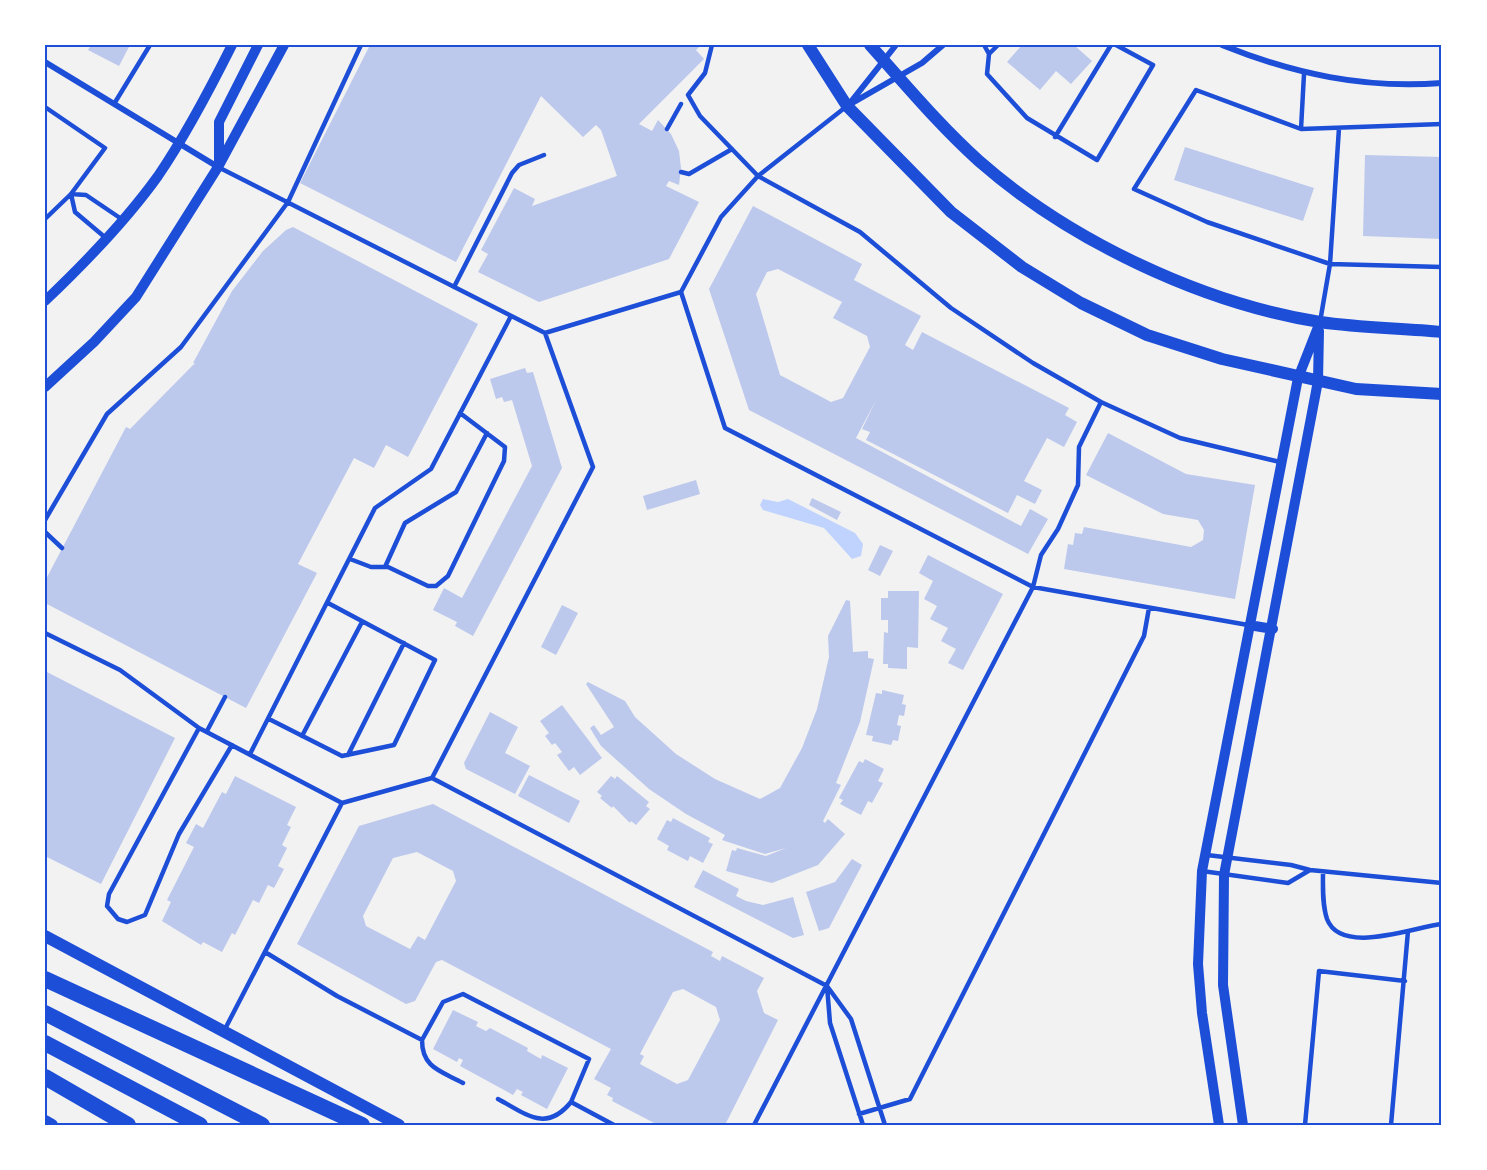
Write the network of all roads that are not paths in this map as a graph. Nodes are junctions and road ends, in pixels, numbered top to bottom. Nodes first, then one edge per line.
1 (150, 45) edge
2 (232, 45) edge
3 (258, 45) edge
4 (284, 45) edge
5 (361, 45) edge
6 (712, 45) edge
7 (808, 45) edge
8 (870, 45) edge
9 (896, 45) edge
10 (943, 45) edge
11 (984, 45) edge
12 (998, 45) edge
13 (1111, 45) edge
14 (1116, 45) edge
15 (1222, 45) edge
16 (989, 54) junction
17 (882, 59) junction
18 (45, 62) edge
19 (1304, 74) junction
20 (897, 76) junction
21 (1442, 83) edge
22 (114, 104) junction
23 (681, 104) dead end
24 (847, 106) junction
25 (45, 107) edge
26 (1442, 124) edge
27 (1339, 128) junction
28 (668, 129) dead end
29 (1301, 129) junction
30 (1055, 137) junction
31 (179, 143) junction
32 (732, 149) junction
33 (544, 155) dead end
34 (219, 167) junction
35 (681, 172) dead end
36 (758, 176) junction
37 (71, 194) junction
38 (288, 202) junction
39 (45, 219) edge
40 (123, 220) junction
41 (107, 239) junction
42 (1330, 264) junction
43 (1442, 267) edge
44 (454, 287) junction
45 (681, 292) junction
46 (45, 301) edge
47 (511, 316) junction
48 (1320, 322) junction
49 (1442, 332) edge
50 (545, 333) junction
51 (1298, 378) junction
52 (1318, 381) junction
53 (45, 387) edge
54 (1442, 394) edge
55 (1101, 402) junction
56 (460, 413) junction
57 (487, 433) junction
58 (1280, 462) junction
59 (45, 520) edge
60 (45, 532) edge
61 (62, 548) dead end
62 (350, 559) junction
63 (385, 567) junction
64 (1033, 587) junction
65 (328, 603) junction
66 (1149, 608) junction
67 (362, 621) junction
68 (1249, 625) junction
69 (1273, 629) junction
70 (45, 633) edge
71 (404, 644) junction
72 (225, 697) dead end
73 (269, 719) junction
74 (199, 728) junction
75 (207, 732) junction
76 (302, 736) junction
77 (232, 745) junction
78 (250, 754) junction
79 (348, 755) junction
80 (432, 777) junction
81 (342, 803) junction
82 (1204, 854) junction
83 (1227, 857) junction
84 (1310, 870) junction
85 (1202, 871) junction
86 (1323, 872) junction
87 (1224, 874) junction
88 (1442, 882) edge
89 (1442, 924) edge
90 (1408, 931) junction
91 (45, 936) edge
92 (266, 952) junction
93 (45, 979) edge
94 (1405, 981) junction
95 (827, 986) junction
96 (45, 1013) edge
97 (224, 1032) junction
98 (422, 1040) junction
99 (45, 1043) edge
100 (45, 1077) edge
101 (463, 1083) dead end
102 (498, 1099) dead end
103 (571, 1102) junction
104 (879, 1108) junction
105 (859, 1114) junction
106 (45, 1121) edge
107 (52, 1125) edge
108 (128, 1125) edge
109 (200, 1125) edge
110 (262, 1125) edge
111 (362, 1125) edge
112 (399, 1125) edge
113 (614, 1125) edge
114 (754, 1125) edge
115 (863, 1125) edge
116 (885, 1125) edge
117 (1219, 1125) edge
118 (1243, 1125) edge
119 (1305, 1125) edge
120 (1391, 1125) edge

1 - 22 lane
2 - 31 street
3 - 34 street
4 - 34 street
5 - 38 lane
6 - 32 lane
7 - 24 main road
8 - 17 main road
9 - 17 street
10 - 20 street
11 - 16 lane
12 - 16 lane
13 - 30 lane
14 - 30 lane
15 - 19 street
16 - 30 lane
17 - 20 main road
17 - 24 street
18 - 22 street
19 - 21 street
19 - 29 lane
20 - 24 street
20 - 48 main road
22 - 31 street
23 - 28 lane
24 - 36 lane
24 - 51 main road
25 - 37 lane
26 - 27 lane
27 - 29 lane
27 - 42 lane
29 - 42 lane
31 - 34 street
31 - 40 street
32 - 35 lane
32 - 36 lane
33 - 44 lane
34 - 38 lane
34 - 53 street
36 - 45 lane
36 - 55 lane
37 - 39 lane
37 - 40 lane
37 - 41 lane
38 - 44 lane
38 - 59 lane
40 - 41 street
41 - 46 street
42 - 43 lane
42 - 48 lane
44 - 47 lane
45 - 50 lane
45 - 64 lane
47 - 50 lane
47 - 56 lane
48 - 49 main road
48 - 51 street
48 - 52 street
50 - 80 lane
51 - 52 main road
51 - 58 street
52 - 54 main road
52 - 69 street
55 - 58 lane
55 - 64 lane
56 - 57 lane
56 - 62 lane
57 - 63 lane
57 - 63 lane
58 - 68 street
60 - 61 lane
62 - 63 lane
62 - 65 lane
64 - 66 lane
64 - 95 lane
65 - 67 lane
65 - 73 lane
66 - 68 lane
66 - 104 lane
67 - 71 lane
67 - 76 lane
68 - 69 street
68 - 82 street
69 - 83 street
70 - 74 lane
71 - 79 lane
71 - 79 lane
72 - 75 lane
73 - 76 lane
73 - 78 lane
74 - 75 lane
74 - 77 lane
75 - 77 lane
76 - 79 lane
77 - 78 lane
78 - 81 lane
80 - 81 lane
80 - 95 lane
81 - 92 lane
82 - 83 lane
82 - 85 street
83 - 84 lane
83 - 87 street
84 - 86 lane
84 - 87 lane
85 - 87 lane
85 - 117 street
86 - 88 lane
86 - 90 lane
87 - 118 street
89 - 90 lane
90 - 94 lane
91 - 97 main road
92 - 97 lane
92 - 98 lane
93 - 111 highway
94 - 119 lane
94 - 120 lane
95 - 104 lane
95 - 105 lane
95 - 114 lane
96 - 110 highway
97 - 112 main road
98 - 101 lane
98 - 103 lane
99 - 109 highway
100 - 108 highway
102 - 103 lane
103 - 113 lane
104 - 105 lane
104 - 116 lane
105 - 115 lane
106 - 107 main road

